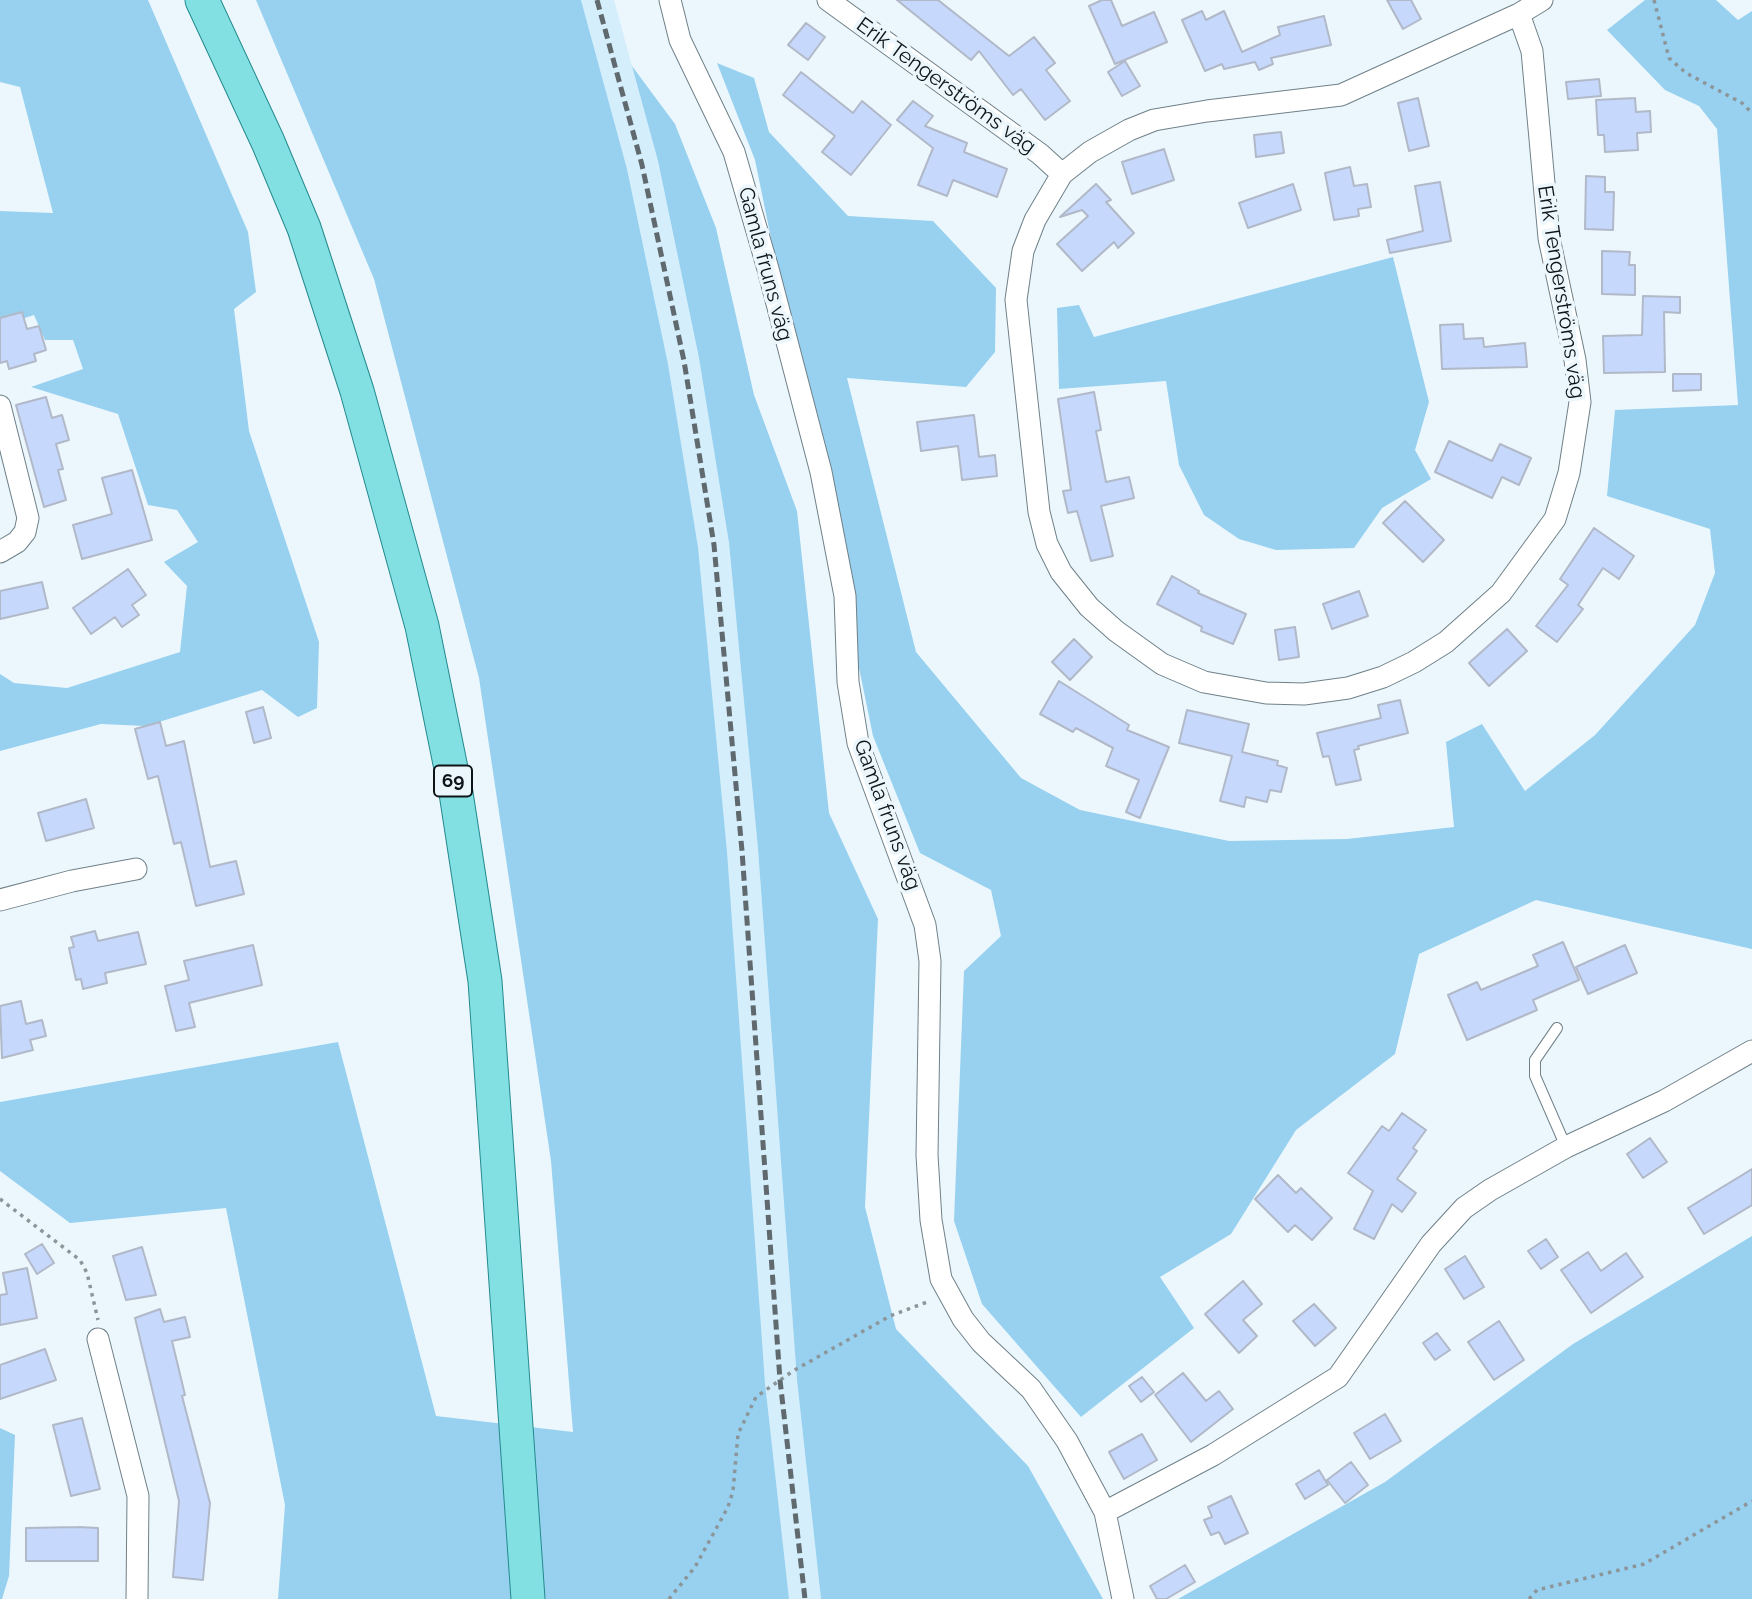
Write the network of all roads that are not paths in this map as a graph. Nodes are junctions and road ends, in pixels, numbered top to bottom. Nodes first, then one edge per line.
1 (202, 0) edge
2 (670, 0) edge
3 (828, 0) edge
4 (1542, 0) edge
5 (1519, 14) junction
6 (1062, 174) junction
7 (0, 406) edge
8 (0, 552) edge
9 (136, 869) dead end
10 (0, 901) edge
11 (1557, 1028) dead end
12 (1752, 1051) edge
13 (1566, 1147) junction
14 (98, 1339) road end
15 (1105, 1512) junction
16 (137, 1599) edge
17 (528, 1599) edge
18 (1123, 1599) edge

1 - 17 main road, 69
2 - 15 street, Gamla fruns väg
3 - 6 street, Erik Tengerströms väg
4 - 5 street, Erik Tengerströms väg
5 - 6 street, Erik Tengerströms väg
5 - 6 street, Erik Tengerströms väg
7 - 8 street
9 - 10 street
11 - 13 lane
12 - 13 street
13 - 15 street
14 - 16 street
15 - 18 street, Gamla fruns väg

